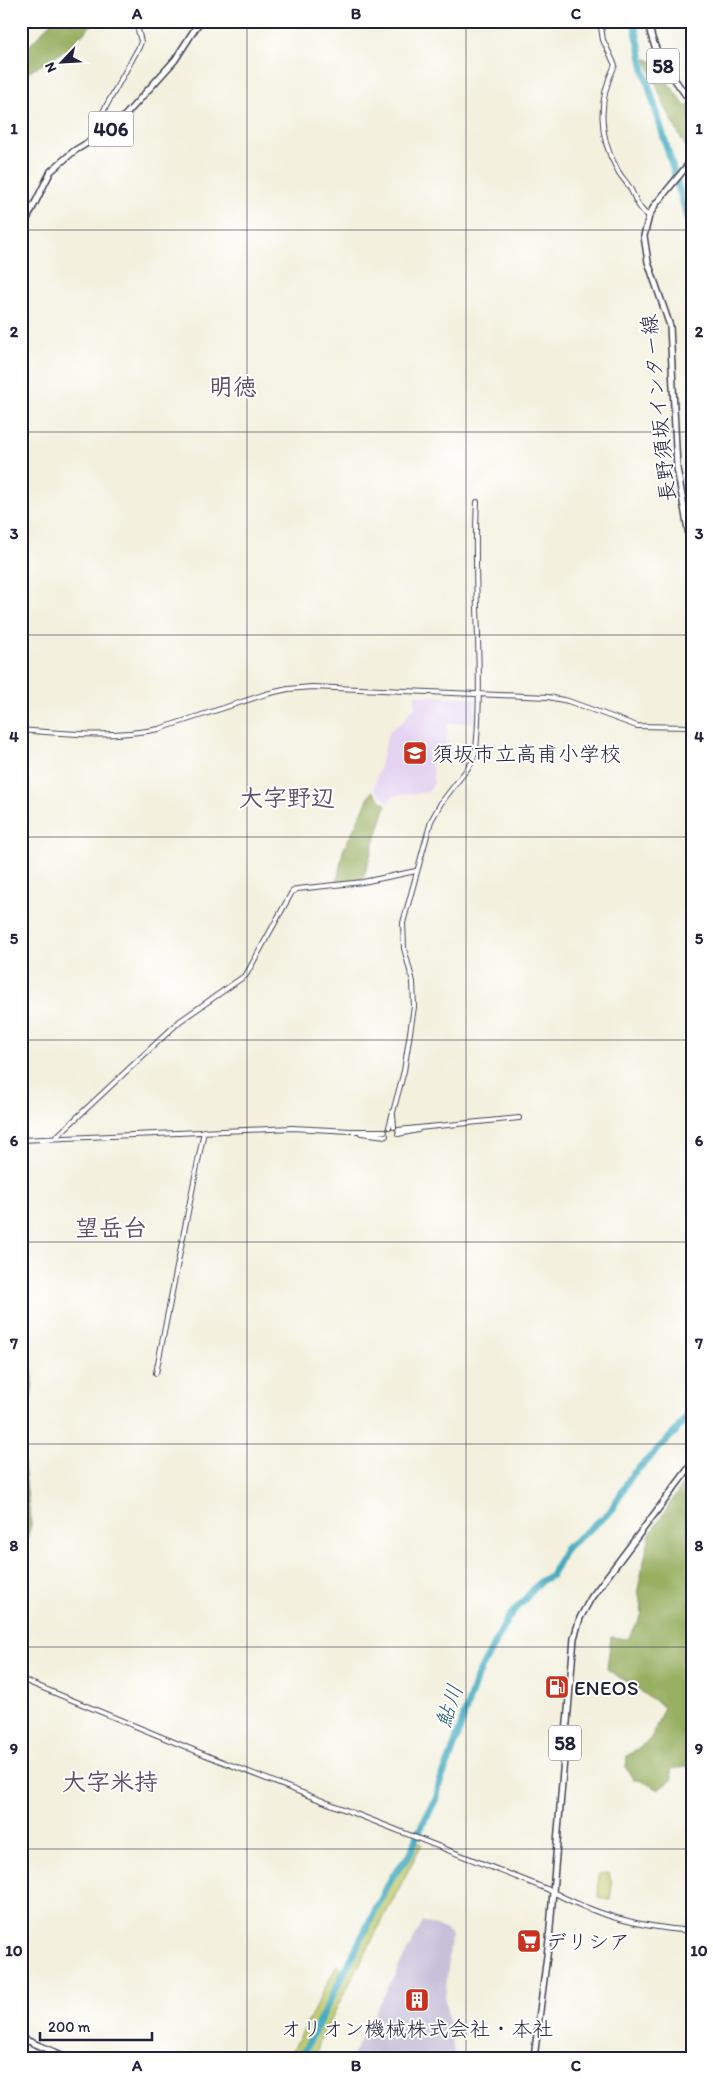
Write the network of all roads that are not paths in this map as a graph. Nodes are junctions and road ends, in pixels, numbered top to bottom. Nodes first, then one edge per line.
1 (136, 21) edge
2 (200, 21) edge
3 (600, 21) edge
4 (648, 21) edge
5 (692, 104) edge
6 (107, 132) junction
7 (692, 160) edge
8 (649, 216) junction
9 (21, 231) edge
10 (477, 502) dead end
11 (692, 552) edge
12 (478, 695) junction
13 (692, 727) edge
14 (21, 730) edge
15 (416, 871) junction
16 (393, 1113) junction
17 (519, 1118) dead end
18 (204, 1131) junction
19 (351, 1132) junction
20 (386, 1136) dead end
21 (55, 1138) junction
22 (21, 1140) edge
23 (156, 1373) dead end
24 (692, 1464) edge
25 (21, 1679) edge
26 (552, 1892) junction
27 (692, 1931) edge
28 (21, 2038) edge
29 (69, 2058) edge
30 (534, 2058) edge

1 - 6 street
2 - 6 main road, 406
3 - 8 street
4 - 5 main road, 58
6 - 9 main road, 406
7 - 8 main road, 長野須坂インター線
8 - 11 main road, 長野須坂インター線
10 - 12 street
12 - 13 street
12 - 14 street
12 - 15 street
15 - 16 street
15 - 21 street
16 - 17 street
16 - 19 street
18 - 19 street
18 - 21 street
18 - 23 street
19 - 20 street
21 - 22 street
24 - 26 main road, 58
25 - 26 street
26 - 27 street
26 - 30 main road, 58
28 - 29 main road

